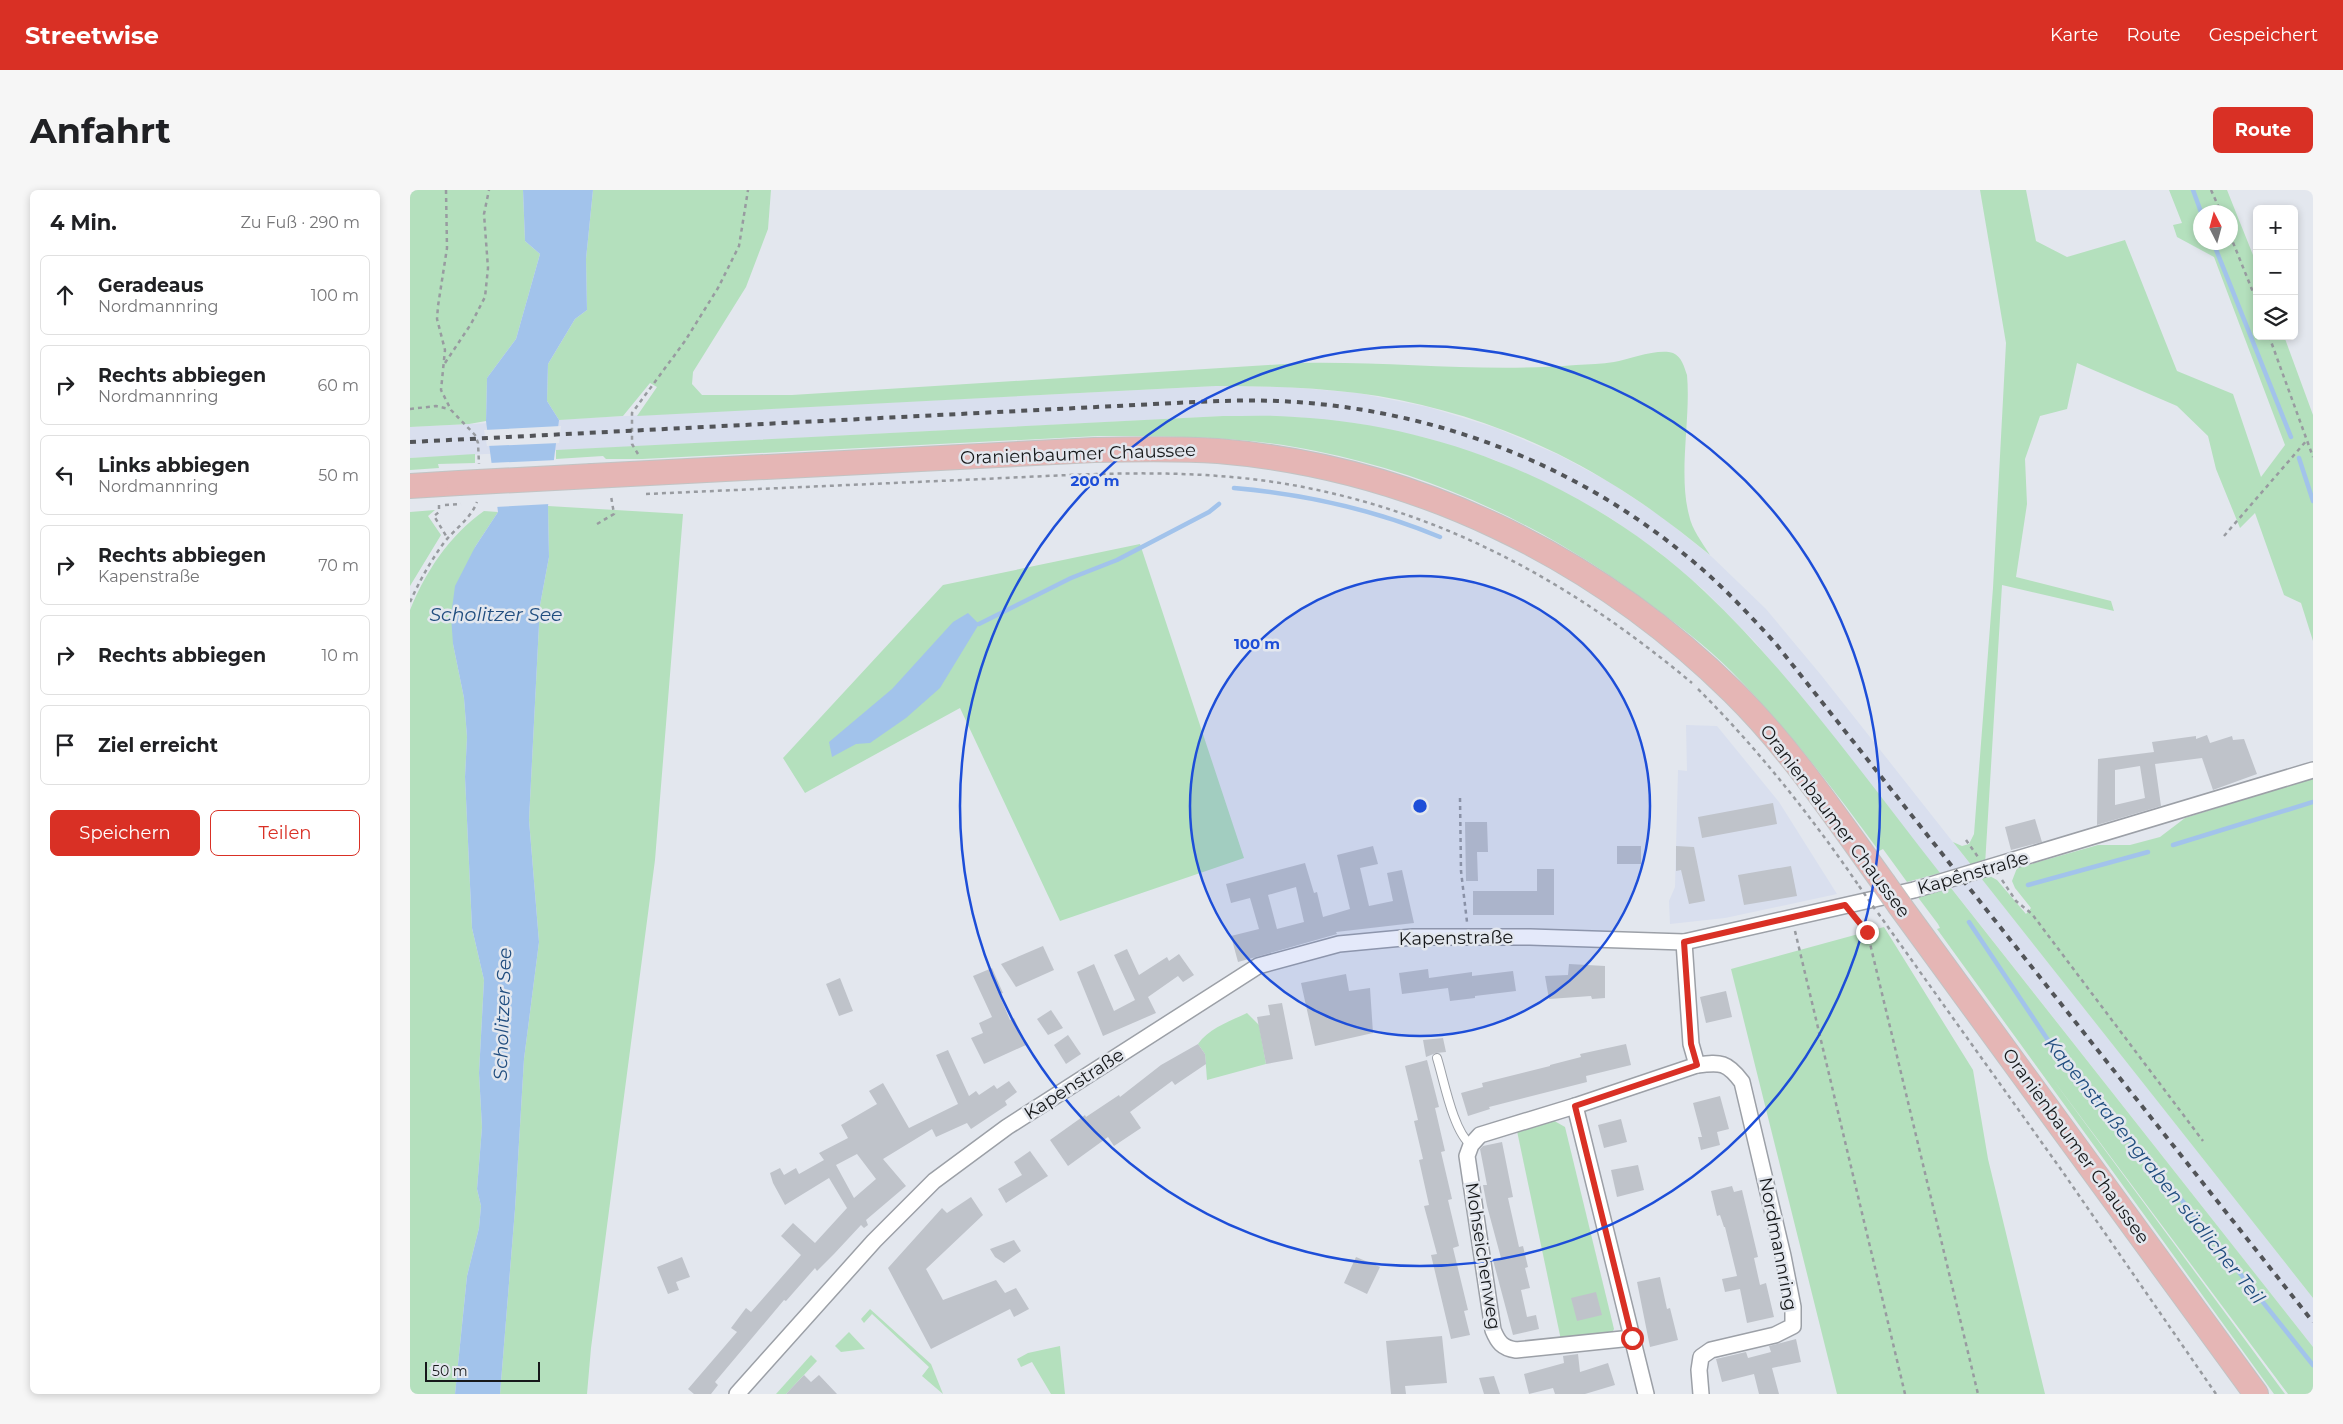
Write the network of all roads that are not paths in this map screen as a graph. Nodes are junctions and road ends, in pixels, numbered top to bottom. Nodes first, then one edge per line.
1 (410, 486) edge
2 (2313, 770) edge
3 (1684, 942) junction
4 (1437, 1058) dead end
5 (1697, 1065) junction
6 (1575, 1106) junction
7 (1471, 1144) junction
8 (1632, 1338) junction
9 (2248, 1390) edge
10 (737, 1394) edge
11 (1646, 1394) edge
12 (1701, 1394) edge

1 - 9 main road, Oranienbaumer Chaussee, bridge
2 - 3 street, Kapenstraße
3 - 5 street
3 - 10 street, Kapenstraße
4 - 7 lane
5 - 6 street, Nordmannring
5 - 12 street, Nordmannring
6 - 7 street
6 - 8 street
7 - 8 street, Mohseichenweg
8 - 11 street

